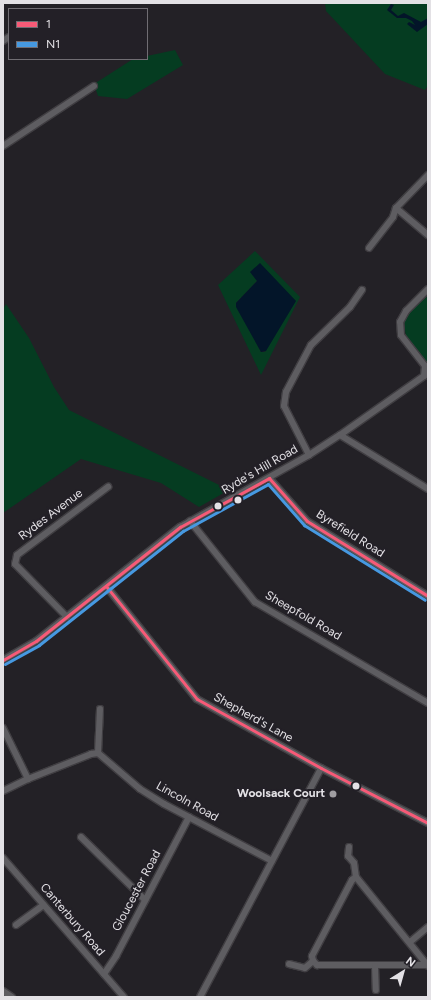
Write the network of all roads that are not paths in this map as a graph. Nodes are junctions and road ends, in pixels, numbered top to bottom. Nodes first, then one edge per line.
1 (94, 86) dead end
2 (3, 146) edge
3 (428, 175) edge
4 (396, 208) junction
5 (428, 235) edge
6 (369, 248) dead end
7 (362, 290) dead end
8 (428, 290) edge
9 (340, 435) junction
10 (309, 454) junction
11 (270, 478) junction
12 (108, 487) dead end
13 (428, 489) edge
14 (190, 521) junction
15 (106, 586) junction
16 (428, 596) edge
17 (67, 617) junction
18 (3, 660) edge
19 (428, 703) edge
20 (100, 709) dead end
21 (3, 728) edge
22 (98, 753) junction
23 (321, 768) junction
24 (28, 779) junction
25 (3, 791) edge
26 (189, 817) junction
27 (428, 823) edge
28 (81, 837) dead end
29 (349, 847) dead end
30 (3, 858) edge
31 (272, 861) junction
32 (356, 877) junction
33 (145, 900) junction
34 (44, 905) junction
35 (16, 925) dead end
36 (428, 927) edge
37 (410, 942) junction
38 (313, 961) junction
39 (289, 964) dead end
40 (428, 965) edge
41 (375, 966) junction
42 (104, 974) junction
43 (376, 990) dead end
44 (3, 991) edge
45 (12, 997) edge
46 (124, 997) edge
47 (200, 997) edge

1 - 2 street
3 - 4 street
4 - 5 street
4 - 6 street
7 - 10 street
8 - 9 street, Ryde's Hill Road
9 - 10 street, Ryde's Hill Road
9 - 13 street
10 - 11 street, Ryde's Hill Road
11 - 14 street, Ryde's Hill Road
11 - 16 street, Byrefield Road
12 - 17 street, Rydes Avenue
14 - 15 street, Ryde's Hill Road
14 - 19 street, Sheepfold Road
15 - 17 street, Ryde's Hill Road
15 - 23 street, Shepherd's Lane
17 - 18 street, Ryde's Hill Road
20 - 22 street
21 - 24 street
22 - 24 street
22 - 26 street, Lincoln Road
23 - 27 street, Shepherd's Lane
23 - 31 street
24 - 25 street
26 - 31 street, Lincoln Road
26 - 33 street, Gloucester Road
28 - 33 street
29 - 32 street
30 - 34 street, Canterbury Road
31 - 47 street
32 - 37 street
32 - 38 street
33 - 42 street, Gloucester Road
34 - 35 street
34 - 42 street, Canterbury Road
36 - 37 street
37 - 40 street
38 - 39 street
38 - 41 street
40 - 41 street
41 - 43 street
42 - 46 street, Canterbury Road
44 - 45 street

